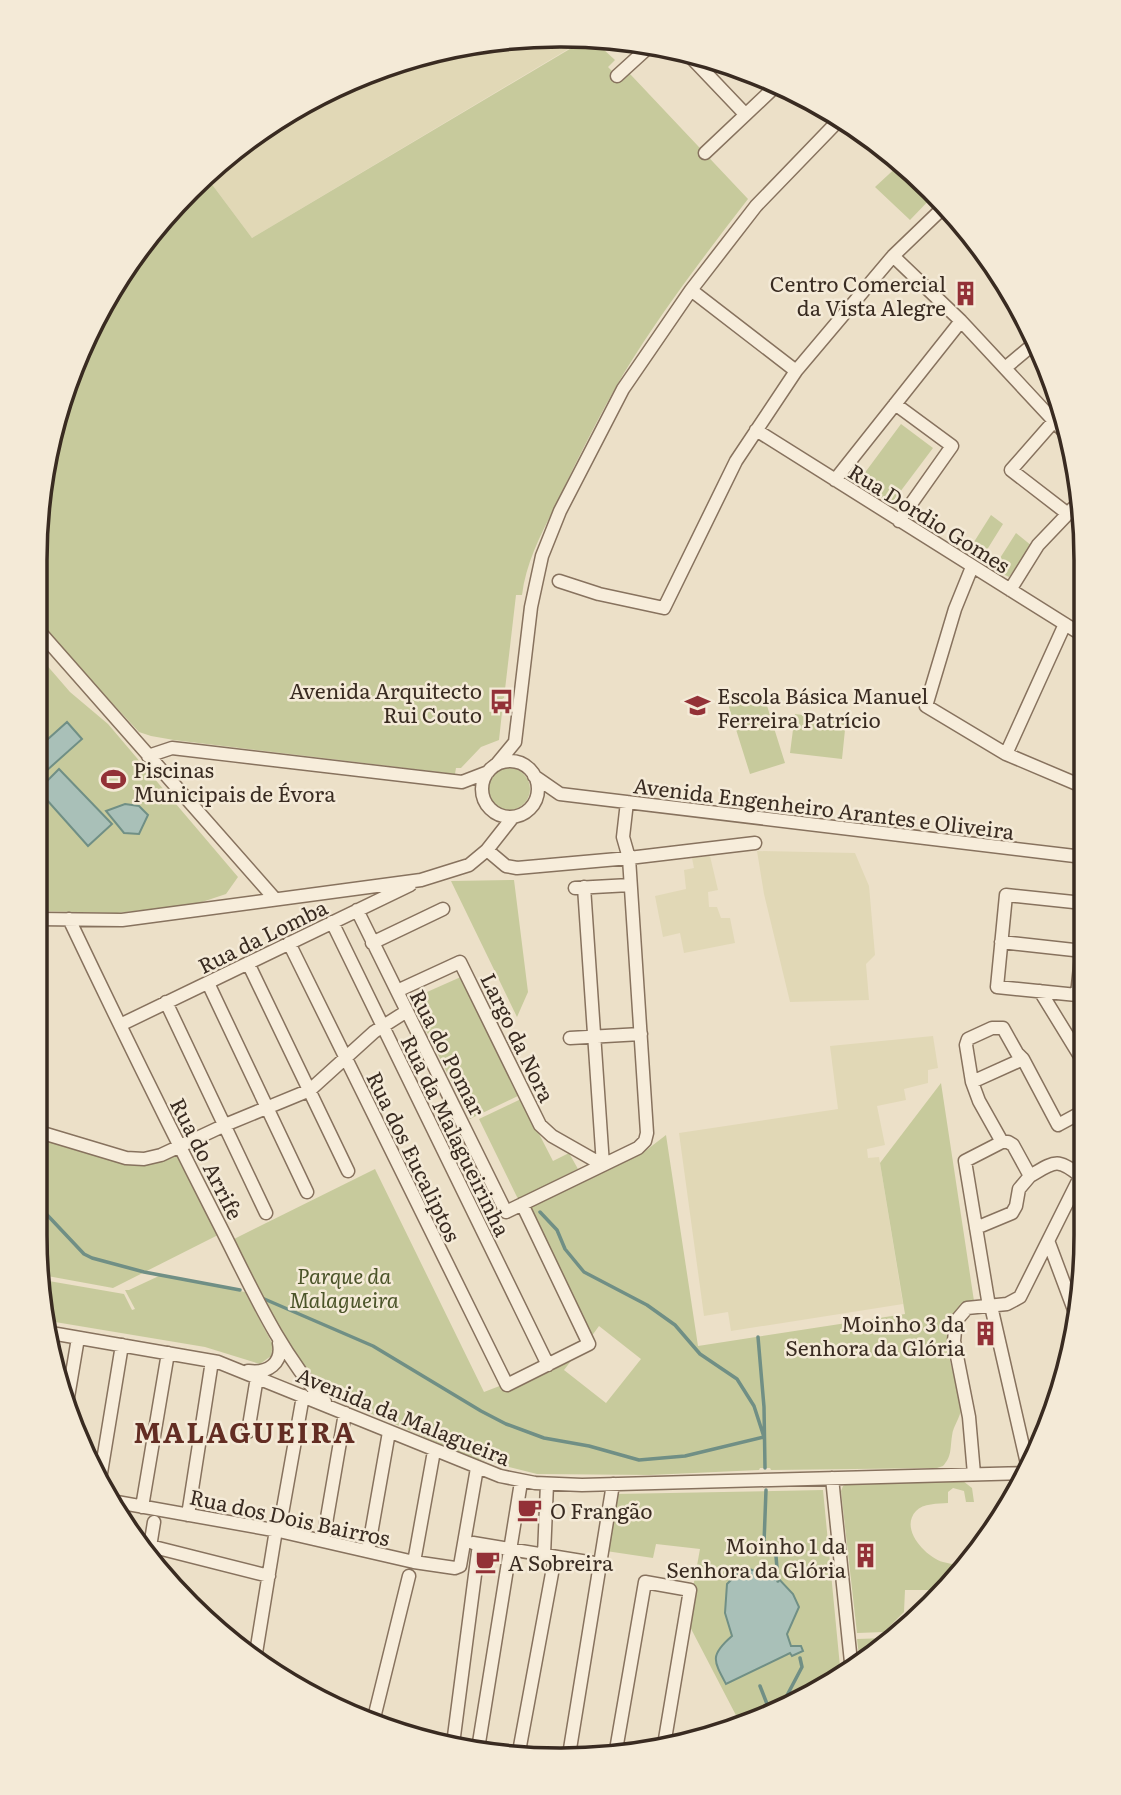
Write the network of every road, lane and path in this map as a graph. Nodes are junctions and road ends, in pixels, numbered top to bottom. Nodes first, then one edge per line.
1 (641, 54) edge
2 (701, 67) edge
3 (617, 76) dead end
4 (770, 92) edge
5 (746, 114) junction
6 (833, 126) edge
7 (705, 153) dead end
8 (938, 213) edge
9 (893, 256) junction
10 (691, 290) junction
11 (961, 321) junction
12 (1028, 349) edge
13 (1005, 368) junction
14 (796, 370) junction
15 (895, 404) junction
16 (1054, 421) joint
17 (755, 430) junction
18 (835, 480) junction
19 (1071, 511) edge
20 (1068, 514) junction
21 (899, 520) junction
22 (972, 567) junction
23 (559, 581) dead end
24 (1010, 590) junction
25 (1065, 624) junction
26 (1074, 630) edge
27 (47, 640) edge
28 (514, 742) junction
29 (1006, 754) junction
30 (148, 756) junction
31 (492, 769) junction
32 (531, 772) junction
33 (462, 782) junction
34 (1074, 783) edge
35 (560, 794) junction
36 (626, 802) junction
37 (489, 807) junction
38 (532, 807) junction
39 (513, 817) junction
40 (491, 846) junction
41 (748, 848) dead end
42 (1074, 856) edge
43 (629, 858) junction
44 (421, 880) junction
45 (630, 885) junction
46 (275, 899) junction
47 (1074, 902) edge
48 (443, 909) dead end
49 (357, 910) junction
50 (47, 919) edge
51 (69, 919) junction
52 (332, 922) junction
53 (1001, 942) junction
54 (289, 943) junction
55 (372, 943) junction
56 (1074, 946) edge
57 (248, 963) junction
58 (208, 983) junction
59 (397, 991) junction
60 (1040, 992) junction
61 (1074, 995) edge
62 (166, 1002) junction
63 (407, 1011) junction
64 (120, 1025) junction
65 (383, 1026) junction
66 (641, 1034) junction
67 (594, 1037) junction
68 (570, 1038) dead end
69 (1074, 1047) edge
70 (346, 1059) junction
71 (1023, 1059) junction
72 (972, 1082) junction
73 (310, 1090) junction
74 (267, 1107) junction
75 (1074, 1116) edge
76 (225, 1125) junction
77 (47, 1134) edge
78 (1007, 1143) junction
79 (180, 1147) junction
80 (603, 1165) junction
81 (1074, 1169) edge
82 (348, 1171) dead end
83 (1030, 1177) junction
84 (1074, 1189) edge
85 (307, 1192) dead end
86 (522, 1204) junction
87 (266, 1213) dead end
88 (976, 1228) junction
89 (1049, 1243) junction
90 (1069, 1298) edge
91 (987, 1306) junction
92 (57, 1334) edge
93 (78, 1338) junction
94 (279, 1342) junction
95 (122, 1345) junction
96 (169, 1353) junction
97 (212, 1361) junction
98 (548, 1364) junction
99 (244, 1371) junction
100 (257, 1377) junction
101 (70, 1385) edge
102 (303, 1396) junction
103 (328, 1405) junction
104 (345, 1413) junction
105 (248, 1432) dead end
106 (389, 1432) junction
107 (434, 1451) junction
108 (1025, 1454) edge
109 (102, 1466) edge
110 (477, 1468) junction
111 (1015, 1473) edge
112 (974, 1474) junction
113 (832, 1478) junction
114 (522, 1482) junction
115 (547, 1484) junction
116 (613, 1484) junction
117 (124, 1503) edge
118 (142, 1507) junction
119 (188, 1515) junction
120 (154, 1522) dead end
121 (277, 1530) junction
122 (323, 1541) junction
123 (465, 1542) junction
124 (150, 1543) edge
125 (479, 1544) junction
126 (510, 1549) junction
127 (368, 1551) junction
128 (157, 1552) edge
129 (549, 1556) junction
130 (414, 1562) junction
131 (600, 1564) junction
132 (269, 1576) junction
133 (408, 1576) dead end
134 (257, 1648) edge
135 (851, 1658) edge
136 (375, 1713) edge
137 (454, 1736) edge
138 (665, 1737) edge
139 (479, 1741) edge
140 (617, 1744) edge
141 (520, 1746) edge
142 (570, 1748) edge

1 - 3 street
2 - 5 street
4 - 5 street
5 - 7 street
6 - 10 street
8 - 9 street
9 - 11 street
9 - 14 street
10 - 14 street
10 - 28 street
11 - 13 street
11 - 15 street
12 - 13 street
13 - 16 street
14 - 17 street
15 - 18 street
15 - 21 street
16 - 20 street
17 - 18 street, Rua Dordio Gomes
17 - 23 street
18 - 21 street, Rua Dordio Gomes
19 - 20 street
20 - 24 street
21 - 22 street, Rua Dordio Gomes
22 - 24 street, Rua Dordio Gomes
22 - 29 street
24 - 25 street, Rua Dordio Gomes
25 - 26 street, Rua Dordio Gomes
25 - 29 street
27 - 30 street
28 - 31 street
28 - 32 street
29 - 34 street
30 - 33 street
30 - 46 street
31 - 32 street
31 - 33 street
31 - 37 street
32 - 35 street, Avenida Engenheiro Arantes e Oliveira
32 - 38 street
33 - 37 street
35 - 36 street, Avenida Engenheiro Arantes e Oliveira
35 - 38 street
36 - 42 street, Avenida Engenheiro Arantes e Oliveira
36 - 43 street
37 - 39 street
37 - 40 street
38 - 39 street
39 - 40 street
40 - 43 street
40 - 44 street
41 - 43 street
43 - 45 street
44 - 46 street
44 - 49 street, Rua da Lomba
45 - 66 street
45 - 67 street
46 - 51 street
47 - 53 street
48 - 55 street
49 - 52 street, Rua da Lomba
49 - 55 street, Rua do Pomar
50 - 51 street
51 - 64 street, Rua do Arrife
52 - 54 street, Rua da Lomba
52 - 65 street, Rua da Malagueirinha
53 - 56 street
53 - 60 street
54 - 57 street, Rua da Lomba
54 - 70 street, Rua dos Eucaliptos
55 - 59 street, Rua do Pomar
57 - 58 street, Rua da Lomba
57 - 73 street
58 - 62 street, Rua da Lomba
58 - 74 street
59 - 63 street, Rua do Pomar
59 - 80 street, Largo da Nora
60 - 61 street
60 - 69 street
62 - 64 street, Rua da Lomba
62 - 76 street
63 - 65 street
63 - 86 street, Rua do Pomar
64 - 79 street, Rua do Arrife
65 - 70 street
65 - 98 street, Rua da Malagueirinha
66 - 67 street
66 - 80 street
67 - 68 street
67 - 80 street
70 - 73 street
70 - 98 street, Rua dos Eucaliptos
71 - 72 street
71 - 72 street
71 - 75 street
72 - 78 street
73 - 74 street
73 - 82 street
74 - 76 street
74 - 85 street
76 - 79 street
76 - 87 street
77 - 79 street
78 - 83 street
78 - 88 street
79 - 94 street, Rua do Arrife
80 - 86 street
81 - 83 street
83 - 88 street
84 - 89 street
86 - 98 street
88 - 91 street
89 - 90 street
89 - 91 street
91 - 108 street
91 - 112 street
92 - 93 street, Avenida da Malagueira
93 - 95 street, Avenida da Malagueira
93 - 101 street
94 - 99 street
94 - 103 street, Rua do Arrife
95 - 96 street, Avenida da Malagueira
95 - 109 street
96 - 97 street, Avenida da Malagueira
96 - 118 street
97 - 99 street, Avenida da Malagueira
97 - 119 street
99 - 100 street, Avenida da Malagueira
100 - 102 street, Avenida da Malagueira
100 - 105 street
102 - 103 street, Avenida da Malagueira
102 - 121 street
103 - 104 street, Avenida da Malagueira
104 - 106 street, Avenida da Malagueira
104 - 122 street
106 - 107 street, Avenida da Malagueira
106 - 127 street
107 - 110 street, Avenida da Malagueira
107 - 130 street
110 - 114 street, Avenida da Malagueira
110 - 123 street
111 - 112 street, Avenida da Malagueira
112 - 113 street, Avenida da Malagueira
113 - 116 street, Avenida da Malagueira
113 - 135 street
114 - 115 street, Avenida da Malagueira
114 - 126 street
115 - 116 street, Avenida da Malagueira
115 - 129 street
116 - 131 street
117 - 118 street, Rua dos Dois Bairros
118 - 119 street, Rua dos Dois Bairros
119 - 121 street, Rua dos Dois Bairros
120 - 124 street
121 - 122 street, Rua dos Dois Bairros
121 - 132 street
122 - 127 street, Rua dos Dois Bairros
123 - 125 street
123 - 130 street, Rua dos Dois Bairros
125 - 126 street
125 - 137 street
126 - 129 street
126 - 139 street
127 - 130 street, Rua dos Dois Bairros
128 - 132 street
129 - 131 street
129 - 141 street
131 - 142 street
132 - 134 street
133 - 136 street
138 - 140 street

